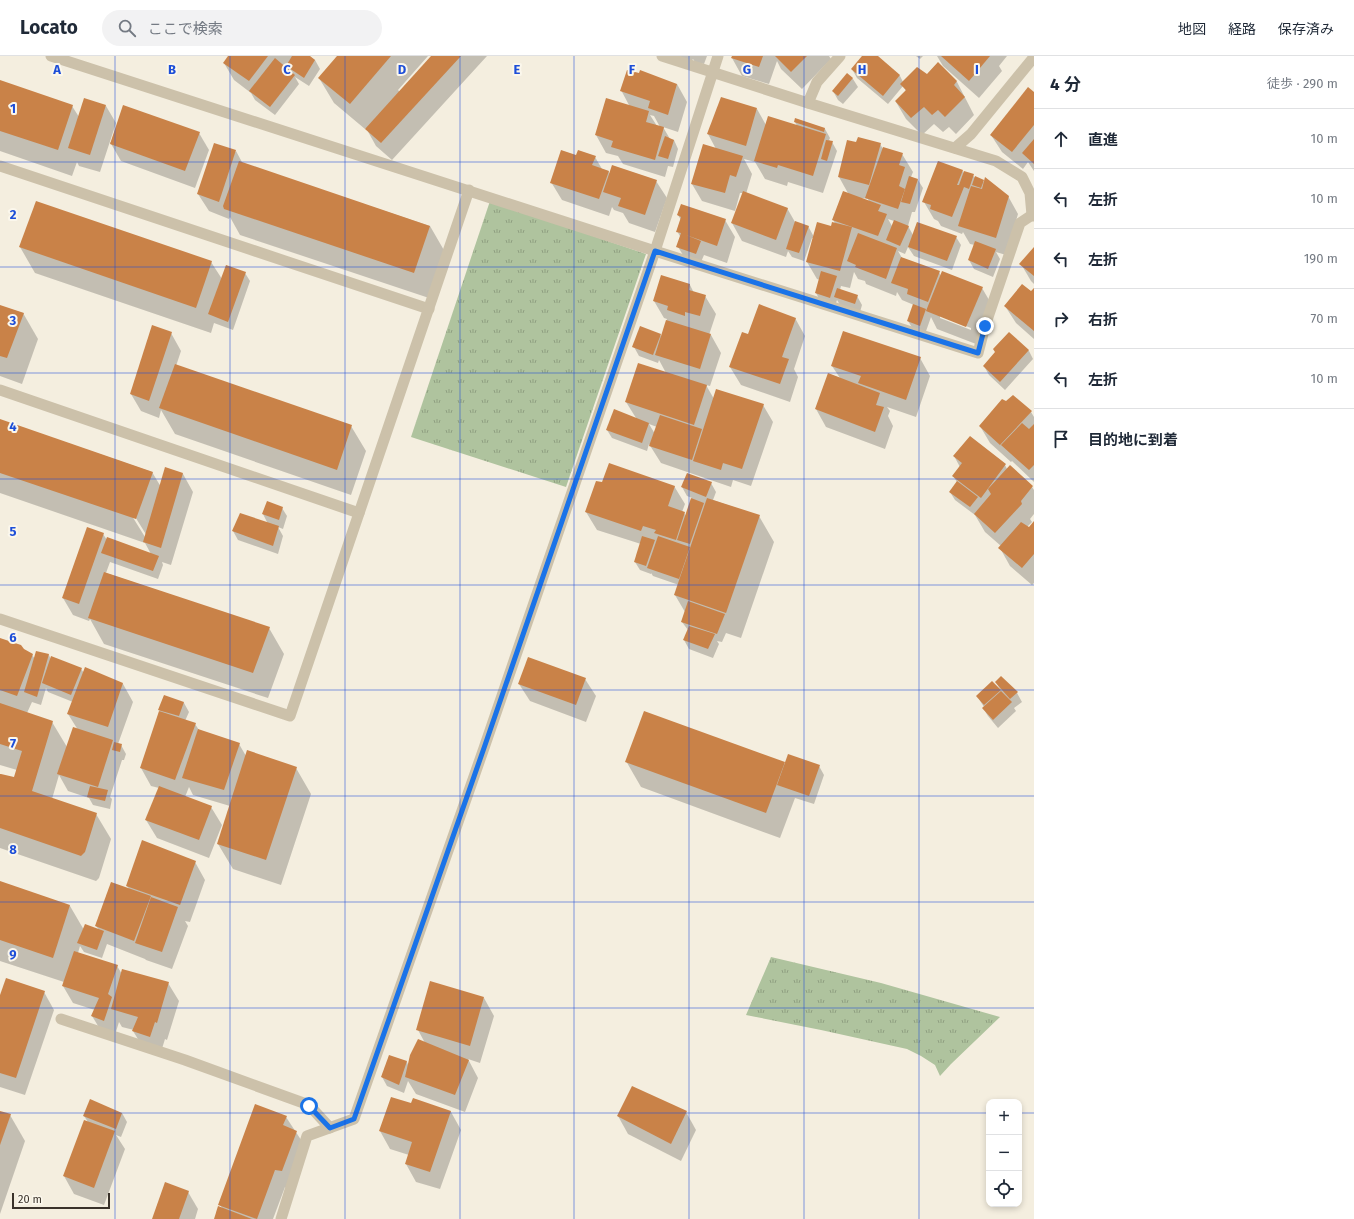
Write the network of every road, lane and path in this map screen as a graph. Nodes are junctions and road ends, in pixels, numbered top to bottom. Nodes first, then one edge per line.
1 (51, 56) edge
2 (662, 56) edge
3 (718, 56) edge
4 (840, 56) edge
5 (1034, 57) edge
6 (65, 58) edge
7 (713, 73) junction
8 (808, 103) junction
9 (955, 148) junction
10 (0, 166) edge
11 (469, 190) junction
12 (1033, 215) edge
13 (655, 251) junction
14 (430, 309) junction
15 (0, 390) edge
16 (359, 513) junction
17 (0, 619) edge
18 (61, 1020) dead end
19 (330, 1128) junction
20 (281, 1219) edge

1 - 6 street
2 - 7 street
3 - 7 street
4 - 8 street
5 - 9 street
6 - 11 street
7 - 8 street
7 - 13 street
8 - 9 street
9 - 12 street
10 - 14 street
11 - 13 street
11 - 14 street
12 - 13 street
13 - 19 street
14 - 16 street
15 - 16 street
16 - 17 street
18 - 19 street
19 - 20 street

